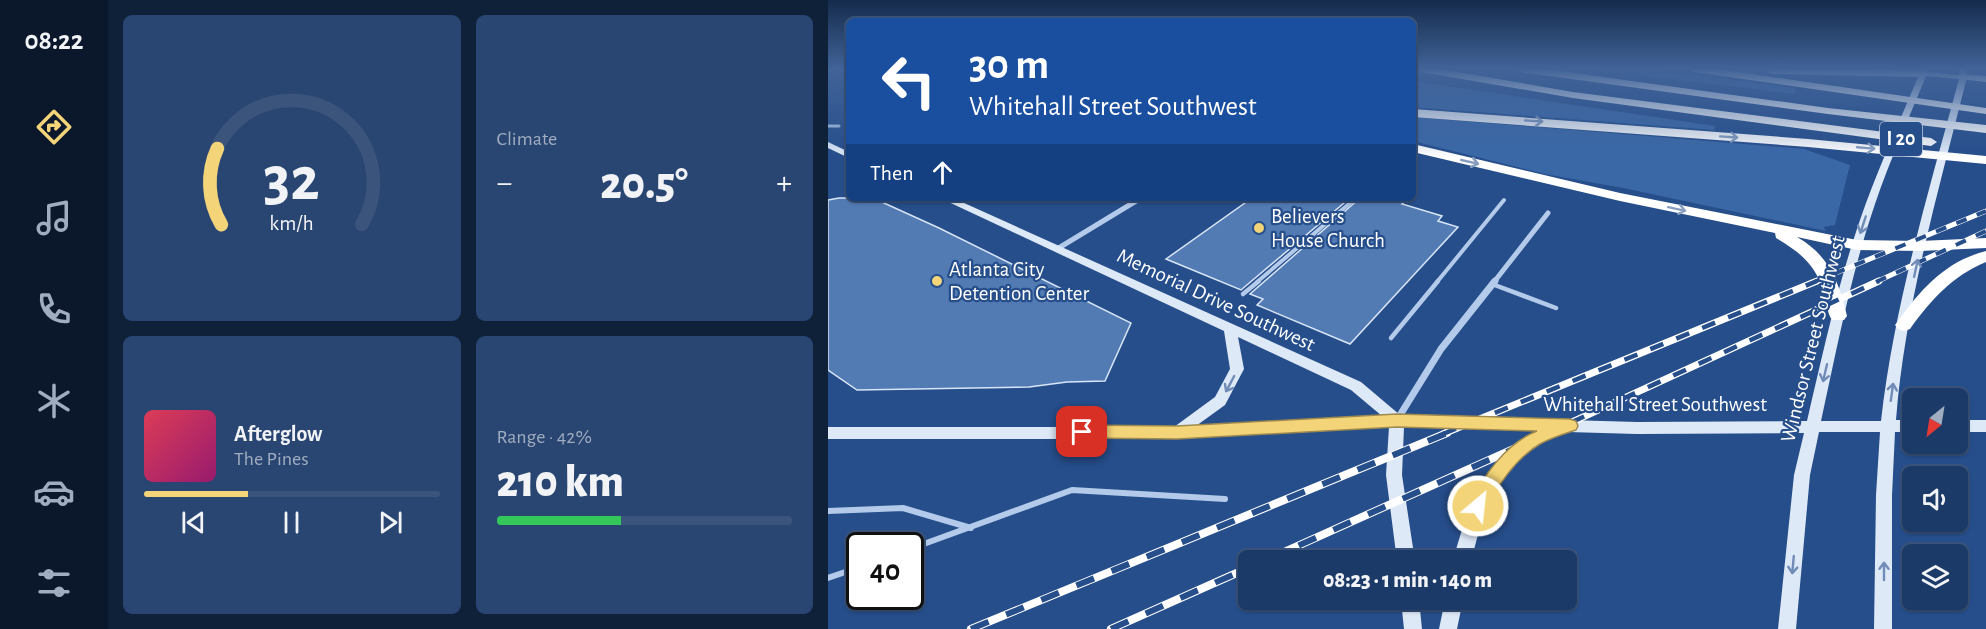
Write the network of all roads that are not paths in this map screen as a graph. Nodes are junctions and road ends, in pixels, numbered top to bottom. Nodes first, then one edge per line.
1 (1597, 98) edge
2 (1736, 98) edge
3 (1895, 98) edge
4 (1913, 98) edge
5 (1957, 98) edge
6 (1986, 111) edge
7 (1416, 113) edge
8 (828, 126) edge
9 (839, 126) dead end
10 (1986, 129) edge
11 (828, 145) edge
12 (1416, 149) edge
13 (1986, 149) edge
14 (846, 151) edge
15 (828, 154) edge
16 (1986, 160) edge
17 (1504, 200) dead end
18 (952, 201) edge
19 (1136, 201) edge
20 (1352, 201) edge
21 (1548, 213) dead end
22 (1755, 224) junction
23 (1986, 243) edge
24 (1857, 244) junction
25 (1920, 246) junction
26 (1056, 249) junction
27 (1986, 256) edge
28 (1492, 284) junction
29 (1243, 294) dead end
30 (1556, 309) dead end
31 (1838, 316) junction
32 (1904, 325) junction
33 (1230, 328) junction
34 (1391, 338) dead end
35 (1397, 421) junction
36 (1570, 426) junction
37 (1902, 426) edge
38 (1968, 426) edge
39 (1986, 426) edge
40 (828, 433) edge
41 (1177, 433) junction
42 (1226, 499) dead end
43 (828, 511) edge
44 (971, 528) junction
45 (924, 544) edge
46 (1404, 550) edge
47 (1464, 550) edge
48 (846, 572) edge
49 (828, 578) edge
50 (1411, 610) edge
51 (1452, 610) edge
52 (1413, 629) edge
53 (1448, 629) edge
54 (1787, 629) edge
55 (1884, 629) edge

1 - 13 highway, I 20
2 - 10 highway, I 20
3 - 6 highway
4 -> 24 street, Windsor Street Southwest
5 - 25 street
7 -> 16 highway
8 - 9 lane
11 - 14 street
12 -> 22 highway
14 - 15 street
17 - 34 lane
18 - 26 street, Memorial Drive Southwest
19 - 26 street
20 - 29 lane
21 - 28 street
22 - 24 highway
22 - 31 highway
23 - 25 highway
24 - 25 highway
24 - 31 street, Windsor Street Southwest
32 -> 25 street
26 - 33 street, Memorial Drive Southwest
27 - 32 highway
28 - 30 lane
28 - 35 street
31 -> 54 street, Windsor Street Southwest
55 -> 32 street
33 - 35 street, Memorial Drive Southwest
33 -> 41 street
35 - 36 street, Whitehall Street Southwest
35 - 41 street, Whitehall Street Southwest
35 - 46 street
36 - 37 street, Whitehall Street Southwest
36 - 47 street
38 - 39 street
40 - 41 street, Whitehall Street Southwest
42 - 44 lane
43 - 44 lane
44 - 45 lane
48 - 49 lane
50 - 52 street
51 - 53 street

